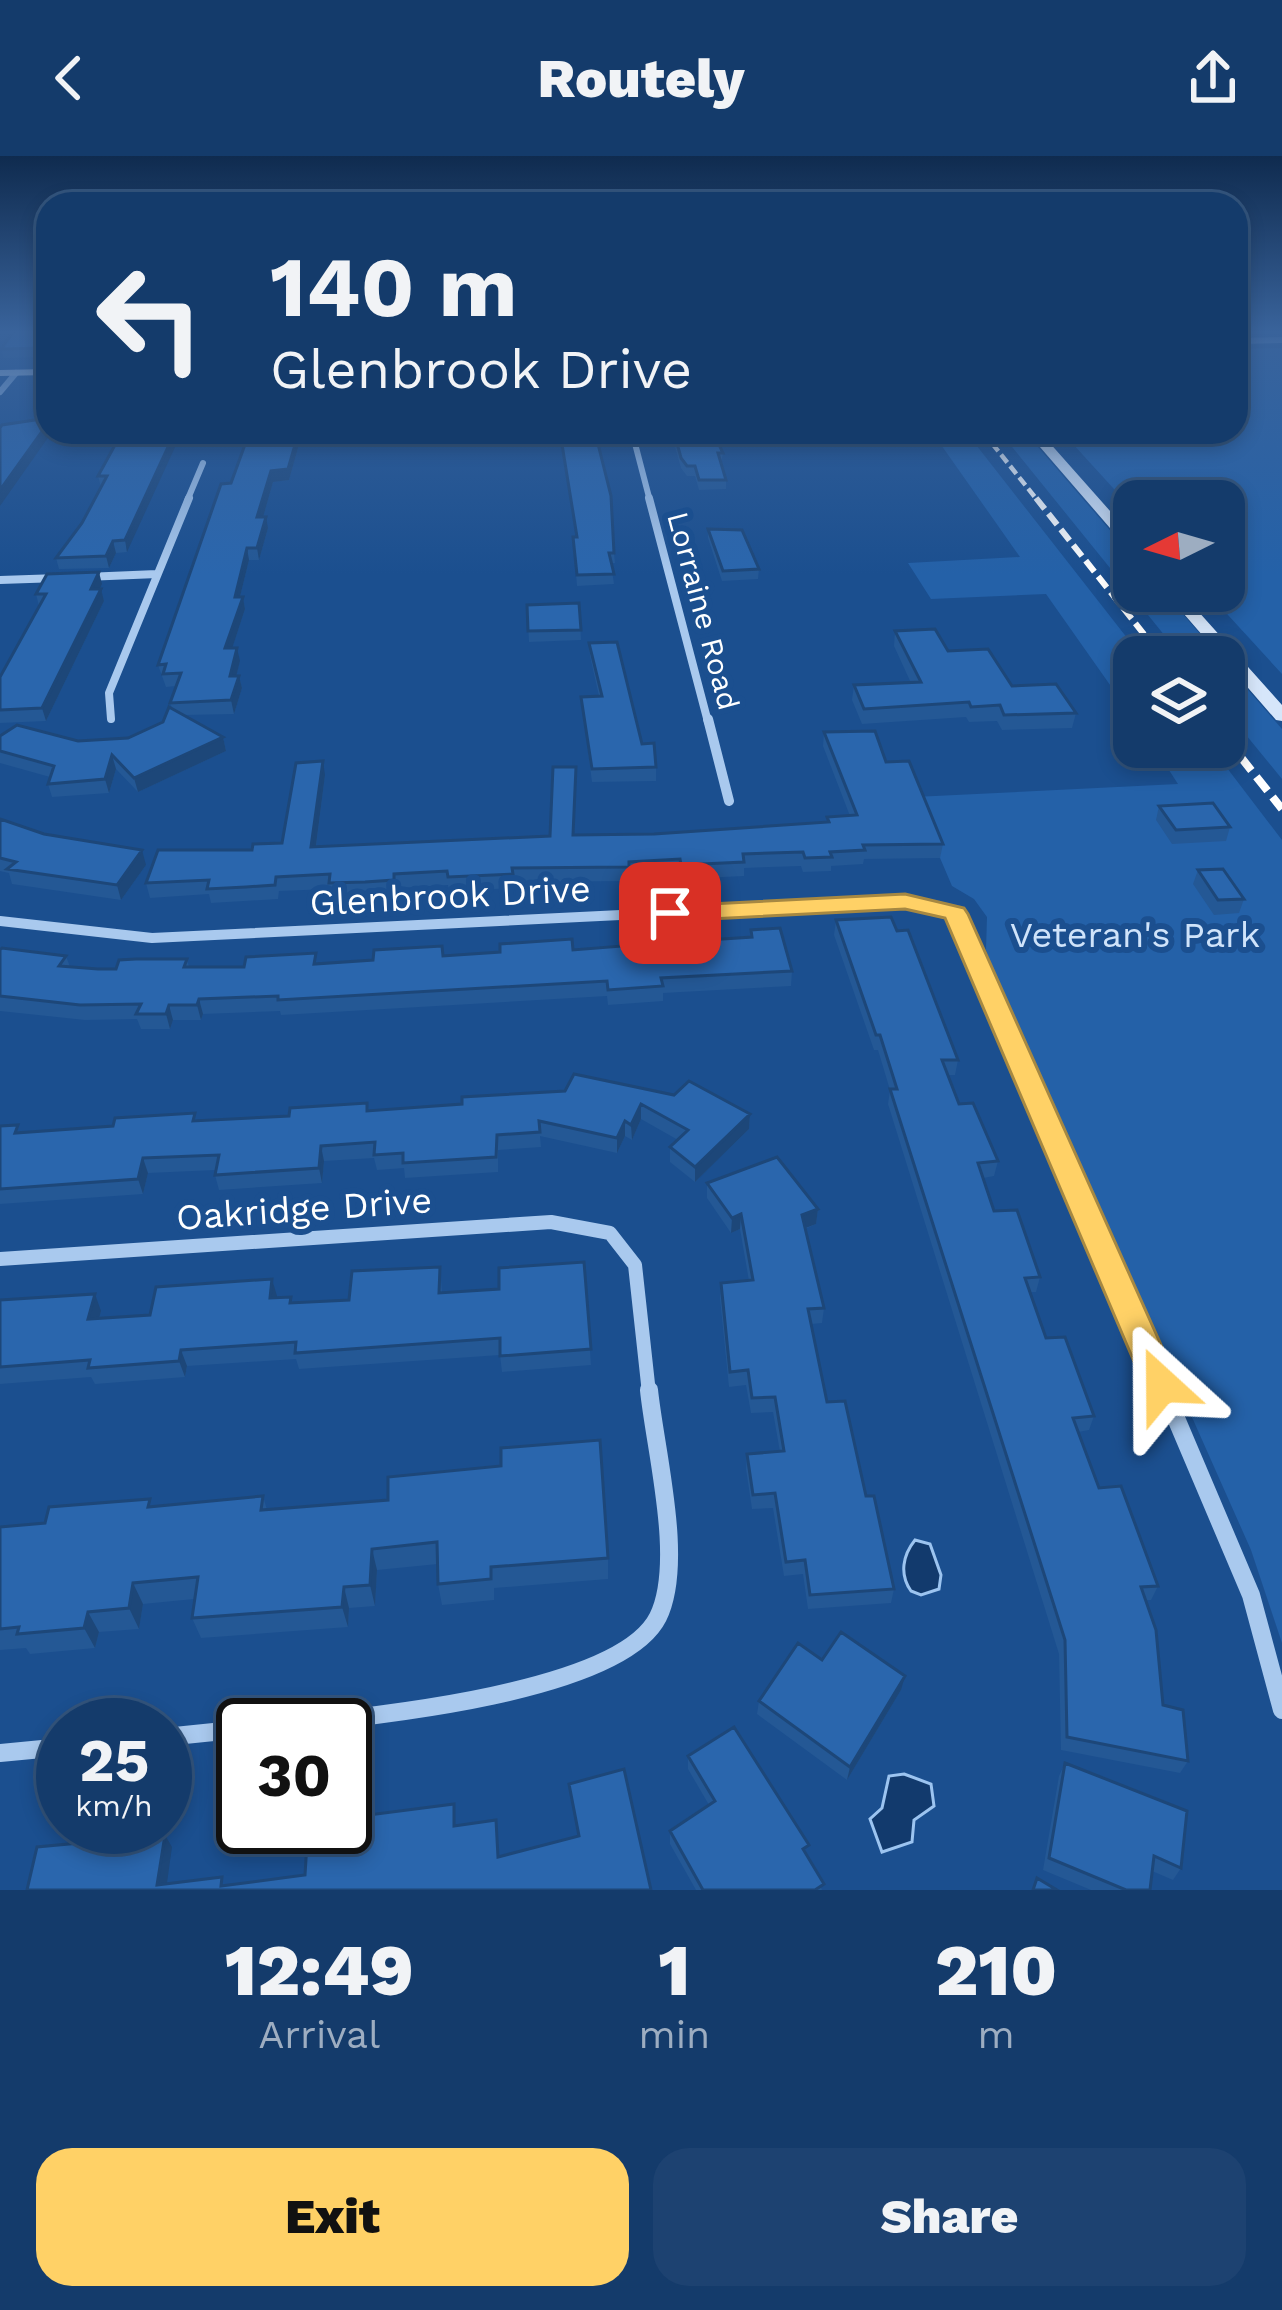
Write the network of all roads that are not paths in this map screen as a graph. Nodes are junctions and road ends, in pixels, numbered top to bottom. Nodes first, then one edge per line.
1 (635, 444) edge
2 (1044, 444) edge
3 (202, 463) dead end
4 (1113, 523) edge
5 (157, 574) junction
6 (0, 580) edge
7 (1190, 612) edge
8 (1282, 716) edge
9 (111, 718) dead end
10 (729, 801) dead end
11 (0, 921) edge
12 (0, 1258) edge
13 (1282, 1710) edge
14 (372, 1717) edge
15 (36, 1750) edge
16 (0, 1753) edge

1 - 10 street, Lorraine Road
2 - 4 street
3 - 5 street
5 - 6 street
5 - 9 street
7 - 8 street
11 - 13 street, Glenbrook Drive
12 - 14 street, Oakridge Drive
15 - 16 street

